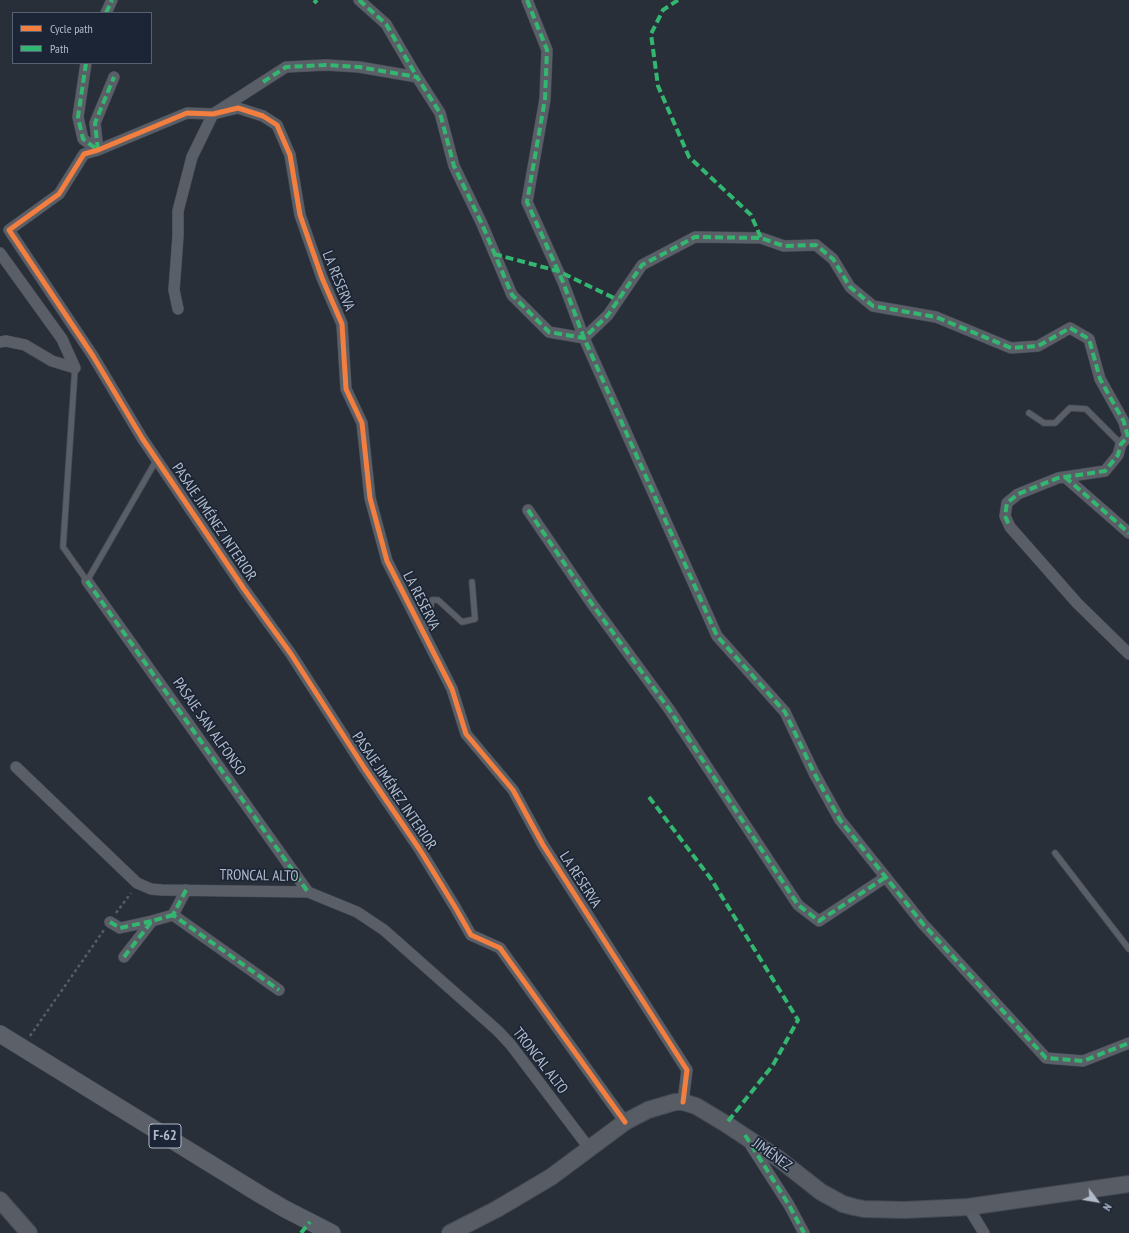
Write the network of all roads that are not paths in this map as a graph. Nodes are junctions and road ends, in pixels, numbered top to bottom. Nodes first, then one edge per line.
1 (112, 0) edge
2 (359, 0) edge
3 (527, 0) edge
4 (106, 12) edge
5 (86, 64) edge
6 (114, 77) dead end
7 (417, 77) junction
8 (213, 114) junction
9 (98, 150) junction
10 (0, 254) edge
11 (178, 309) dead end
12 (584, 338) junction
13 (0, 342) edge
14 (75, 368) junction
15 (1029, 413) dead end
16 (1121, 444) junction
17 (157, 459) junction
18 (1065, 477) junction
19 (528, 510) dead end
20 (1129, 533) edge
21 (86, 581) junction
22 (472, 582) dead end
23 (424, 634) junction
24 (1129, 654) edge
25 (16, 767) dead end
26 (1055, 853) dead end
27 (886, 877) junction
28 (186, 890) junction
29 (308, 892) junction
30 (173, 915) junction
31 (152, 921) junction
32 (110, 922) road end
33 (1129, 949) edge
34 (124, 957) dead end
35 (279, 990) dead end
36 (0, 1034) edge
37 (1129, 1043) edge
38 (683, 1102) junction
39 (625, 1122) junction
40 (745, 1136) junction
41 (589, 1148) junction
42 (1129, 1184) edge
43 (0, 1200) edge
44 (968, 1207) junction
45 (28, 1233) edge
46 (332, 1233) edge
47 (450, 1233) edge
48 (804, 1233) edge
49 (984, 1233) edge

1 - 4 street
2 - 7 street
3 - 12 street
5 - 9 street
6 - 9 street
7 - 8 street
7 - 12 street
8 - 9 street, LA RESERVA
8 - 11 street
8 - 23 street, LA RESERVA
9 - 17 street, PASAJE JIMÉNEZ INTERIOR
10 - 14 street
12 - 16 street
12 - 27 street
13 - 14 street
14 - 21 lane
15 - 16 lane
16 - 18 street
17 - 21 lane
17 - 39 street, PASAJE JIMÉNEZ INTERIOR
18 - 20 street
18 - 24 street
19 - 27 street
21 - 29 street, PASAJE SAN ALFONSO
22 - 23 lane
23 - 38 street, LA RESERVA
25 - 28 street, TRONCAL ALTO
26 - 33 lane
27 - 37 street
28 - 29 street, TRONCAL ALTO
28 - 30 street
29 - 41 street, TRONCAL ALTO
30 - 31 street
30 - 35 street
31 - 32 street
31 - 34 street
36 - 46 main road, F-62
38 - 39 street, JIMÉNEZ
38 - 40 street, JIMÉNEZ
39 - 41 street, JIMÉNEZ
40 - 44 street, JIMÉNEZ
40 - 48 street
41 - 47 street, JIMÉNEZ
42 - 44 street, JIMÉNEZ
43 - 45 street
44 - 49 street

